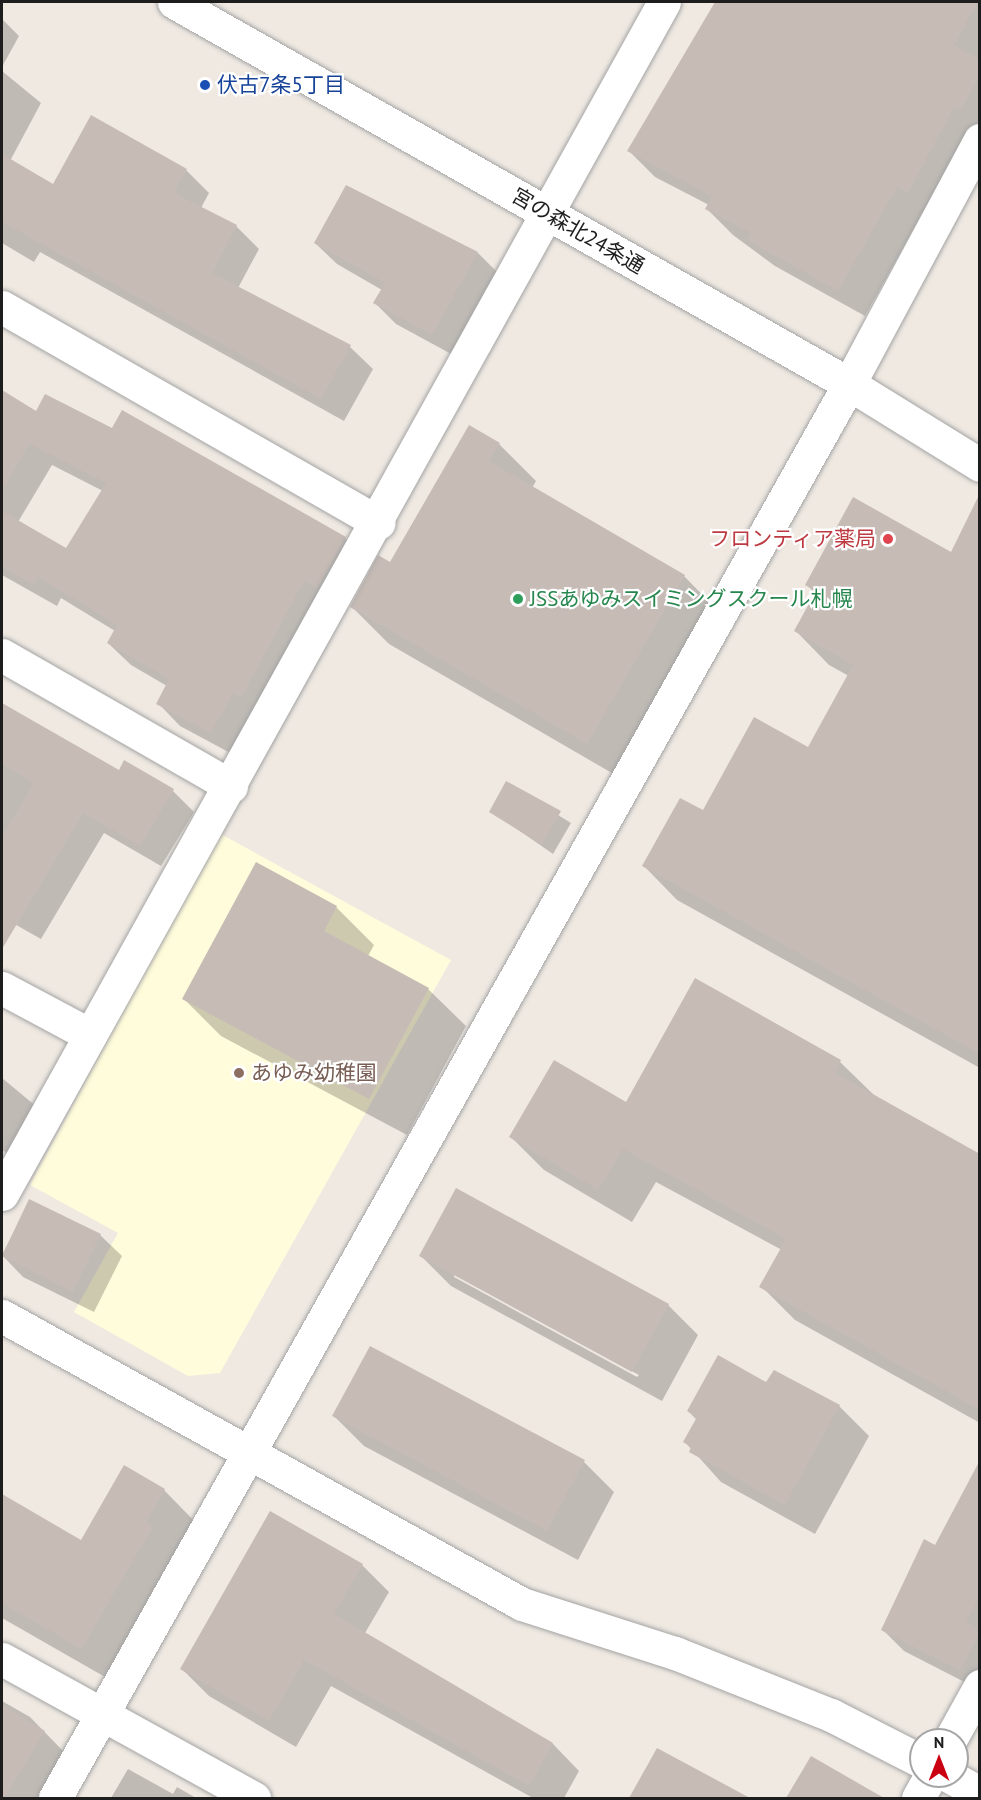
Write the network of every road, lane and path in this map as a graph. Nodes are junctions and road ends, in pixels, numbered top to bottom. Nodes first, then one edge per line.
1 (174, 2) edge
2 (664, 2) edge
3 (980, 140) edge
4 (550, 215) junction
5 (2, 308) edge
6 (849, 384) junction
7 (980, 465) edge
8 (379, 523) junction
9 (2, 655) edge
10 (231, 786) junction
11 (2, 988) edge
12 (90, 1035) junction
13 (2, 1194) edge
14 (2, 1316) edge
15 (250, 1452) junction
16 (2, 1659) edge
17 (980, 1686) edge
18 (102, 1714) junction
19 (957, 1728) edge
20 (909, 1755) edge
21 (55, 1798) edge
22 (254, 1798) edge

1 - 4 street, 宮の森北24条通
2 - 4 street
3 - 6 street
4 - 6 street, 宮の森北24条通
4 - 8 street
5 - 8 street
6 - 7 street, 宮の森北24条通
6 - 15 street
8 - 10 street
9 - 10 street
10 - 12 street
11 - 12 street
12 - 13 street
14 - 15 street
15 - 18 street
15 - 20 street
16 - 18 street
17 - 19 street
18 - 21 street
18 - 22 street

